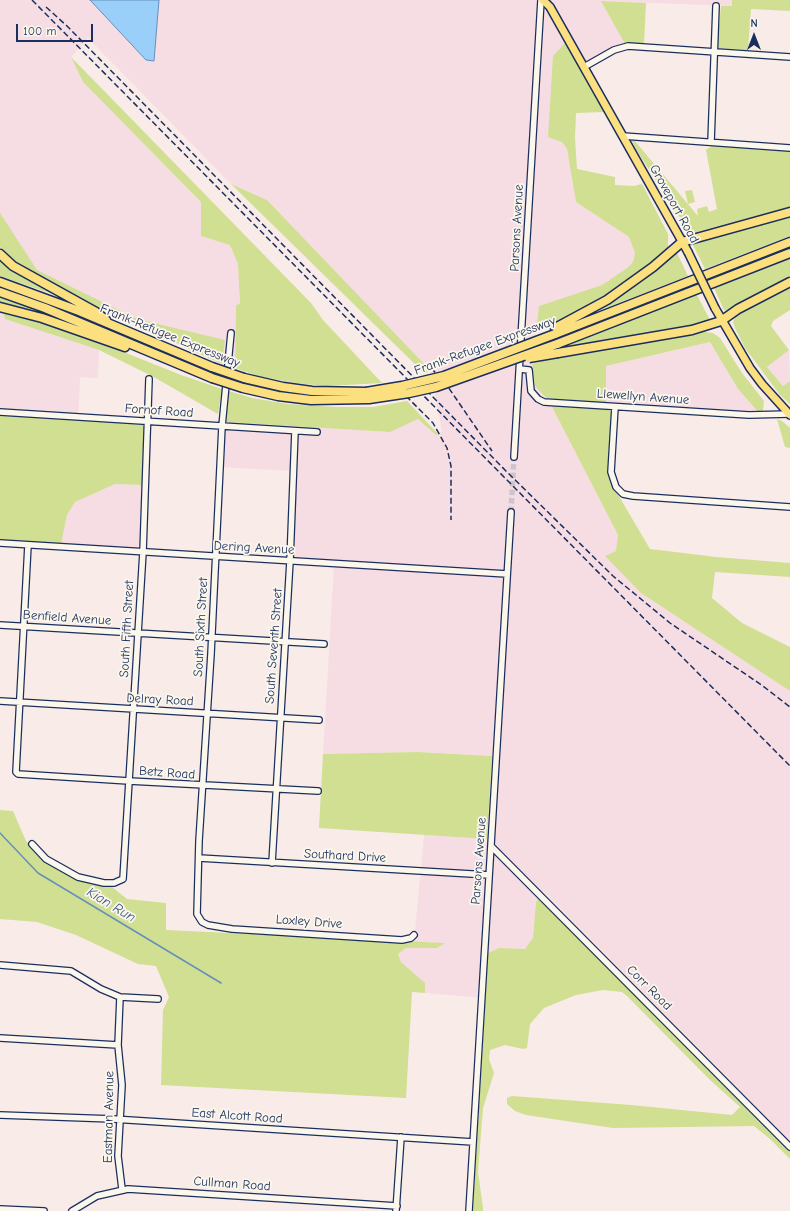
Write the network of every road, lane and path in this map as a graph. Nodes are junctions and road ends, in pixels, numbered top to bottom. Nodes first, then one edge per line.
1 (542, 0) edge
2 (716, 6) dead end
3 (714, 52) junction
4 (790, 57) edge
5 (584, 67) junction
6 (623, 136) junction
7 (710, 142) junction
8 (790, 148) edge
9 (790, 212) edge
10 (682, 242) junction
11 (790, 242) edge
12 (790, 253) edge
13 (0, 254) edge
14 (0, 282) edge
15 (790, 282) edge
16 (0, 292) edge
17 (0, 307) edge
18 (721, 322) junction
19 (113, 326) junction
20 (555, 331) junction
21 (231, 333) dead end
22 (162, 358) junction
23 (505, 363) junction
24 (520, 369) junction
25 (148, 379) dead end
26 (368, 396) junction
27 (615, 407) junction
28 (0, 412) edge
29 (790, 415) edge
30 (148, 421) junction
31 (222, 426) junction
32 (295, 431) junction
33 (317, 432) dead end
34 (514, 458) tunnel mouth
35 (790, 507) edge
36 (511, 512) tunnel mouth
37 (0, 543) edge
38 (28, 545) junction
39 (143, 552) junction
40 (216, 556) junction
41 (290, 561) junction
42 (507, 574) junction
43 (0, 625) edge
44 (24, 626) junction
45 (138, 633) junction
46 (212, 638) junction
47 (285, 642) junction
48 (324, 644) dead end
49 (0, 701) edge
50 (19, 702) junction
51 (134, 710) junction
52 (207, 714) junction
53 (280, 718) junction
54 (320, 720) dead end
55 (129, 781) junction
56 (202, 786) junction
57 (276, 790) junction
58 (318, 791) dead end
59 (32, 844) dead end
60 (491, 846) junction
61 (199, 858) junction
62 (272, 863) junction
63 (489, 875) junction
64 (202, 922) joint
65 (414, 935) dead end
66 (0, 965) edge
67 (120, 997) junction
68 (158, 999) dead end
69 (0, 1038) edge
70 (118, 1045) junction
71 (0, 1115) edge
72 (120, 1119) junction
73 (401, 1138) junction
74 (473, 1142) junction
75 (790, 1147) edge
76 (122, 1189) junction
77 (396, 1208) edge
78 (0, 1209) edge
79 (44, 1211) edge
80 (72, 1211) edge
81 (469, 1211) edge

1 - 5 main road, Groveport Road
1 - 24 street, Parsons Avenue
2 - 3 street
3 - 4 street
3 - 5 street
3 - 7 street
5 - 6 main road, Groveport Road
6 - 7 street
6 - 10 main road, Groveport Road
7 - 8 street
9 - 10 highway
10 - 18 main road, Groveport Road, bridge
10 - 20 highway
11 - 20 highway, Frank-Refugee Expressway
12 - 23 highway, Frank-Refugee Expressway, bridge
13 - 19 highway
14 - 19 highway, Frank-Refugee Expressway
15 - 18 highway
16 - 22 highway, Frank-Refugee Expressway
17 - 22 highway
18 - 23 highway, bridge
18 - 29 main road, Groveport Road
19 - 26 highway, Frank-Refugee Expressway, bridge
20 - 26 highway, Frank-Refugee Expressway, bridge
21 - 31 street, South Sixth Street
22 - 26 highway, Frank-Refugee Expressway, bridge
23 - 26 highway, Frank-Refugee Expressway, bridge
24 - 27 street, Llewellyn Avenue
24 - 34 street, Parsons Avenue
25 - 30 street, South Fifth Street
27 - 29 street, Llewellyn Avenue
27 - 35 street
28 - 30 street, Fornof Road
30 - 31 street, Fornof Road
30 - 39 street, South Fifth Street
31 - 32 street, Fornof Road
31 - 40 street, South Sixth Street
32 - 33 street, Fornof Road
32 - 41 street, South Seventh Street
36 - 42 street, Parsons Avenue
37 - 38 street, Dering Avenue
38 - 39 street, Dering Avenue
38 - 44 street
39 - 40 street, Dering Avenue
39 - 45 street, South Fifth Street
40 - 41 street, Dering Avenue
40 - 46 street, South Sixth Street
41 - 42 street, Dering Avenue
41 - 47 street, South Seventh Street
42 - 60 street, Parsons Avenue
43 - 44 street, Benfield Avenue
44 - 45 street, Benfield Avenue
44 - 50 street
45 - 46 street, Benfield Avenue
45 - 51 street, South Fifth Street
46 - 47 street, Benfield Avenue
46 - 52 street, South Sixth Street
47 - 48 street, Benfield Avenue
47 - 53 street, South Seventh Street
49 - 50 street, Delray Road
50 - 51 street, Delray Road
50 - 55 street, Betz Road
51 - 52 street, Delray Road
51 - 55 street, South Fifth Street
52 - 53 street, Delray Road
52 - 56 street, South Sixth Street
53 - 54 street, Delray Road
53 - 57 street, South Seventh Street
55 - 56 street, Betz Road
55 - 59 street, South Fifth Street
56 - 57 street, Betz Road
56 - 61 street, South Sixth Street
57 - 58 street, Betz Road
57 - 62 street, South Seventh Street
60 - 63 street, Parsons Avenue
60 - 75 street, Corr Road
61 - 62 street, Southard Drive
61 - 64 street, South Sixth Street
62 - 63 street, Southard Drive
63 - 74 street, Parsons Avenue
64 - 65 street, Loxley Drive
66 - 67 street
67 - 68 street
67 - 70 street, Eastman Avenue
69 - 70 street
70 - 72 street, Eastman Avenue
71 - 72 street, East Alcott Road
72 - 73 street, East Alcott Road
72 - 76 street, Eastman Avenue
73 - 74 street, East Alcott Road
73 - 77 street
74 - 81 street, Parsons Avenue
76 - 77 street, Cullman Road
76 - 80 street, Cullman Road
78 - 79 street

